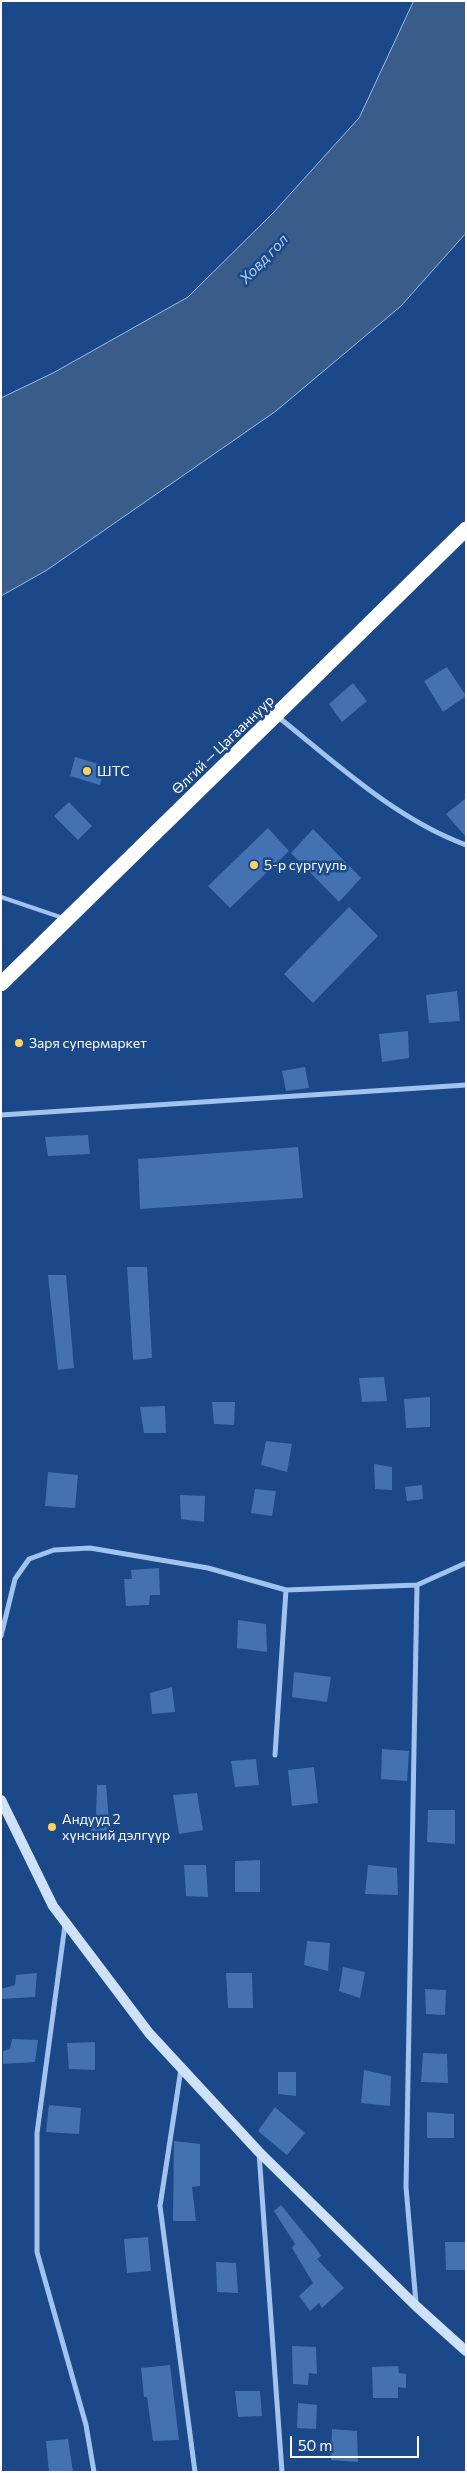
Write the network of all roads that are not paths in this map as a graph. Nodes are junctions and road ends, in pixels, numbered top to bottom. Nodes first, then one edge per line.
1 (466, 529) edge
2 (277, 716) junction
3 (466, 846) edge
4 (1, 897) edge
5 (67, 919) junction
6 (1, 984) edge
7 (466, 1085) edge
8 (1, 1115) edge
9 (466, 1563) edge
10 (418, 1585) junction
11 (286, 1590) junction
12 (1, 1636) edge
13 (275, 1755) dead end
14 (1, 1800) edge
15 (66, 1922) junction
16 (181, 2068) junction
17 (259, 2152) junction
18 (416, 2306) junction
19 (466, 2351) edge
20 (94, 2472) edge
21 (195, 2472) edge
22 (282, 2472) edge

1 - 2 highway, Өлгий — Цагааннуур
2 - 3 street
2 - 5 highway, Өлгий — Цагааннуур
4 - 5 lane
5 - 6 highway, Өлгий — Цагааннуур
7 - 8 street
9 - 10 street
10 - 11 street
10 - 18 street
11 - 12 street
11 - 13 street
14 - 15 street
15 - 16 street
15 - 20 street
16 - 17 street
16 - 21 street
17 - 18 street
17 - 22 street
18 - 19 street

